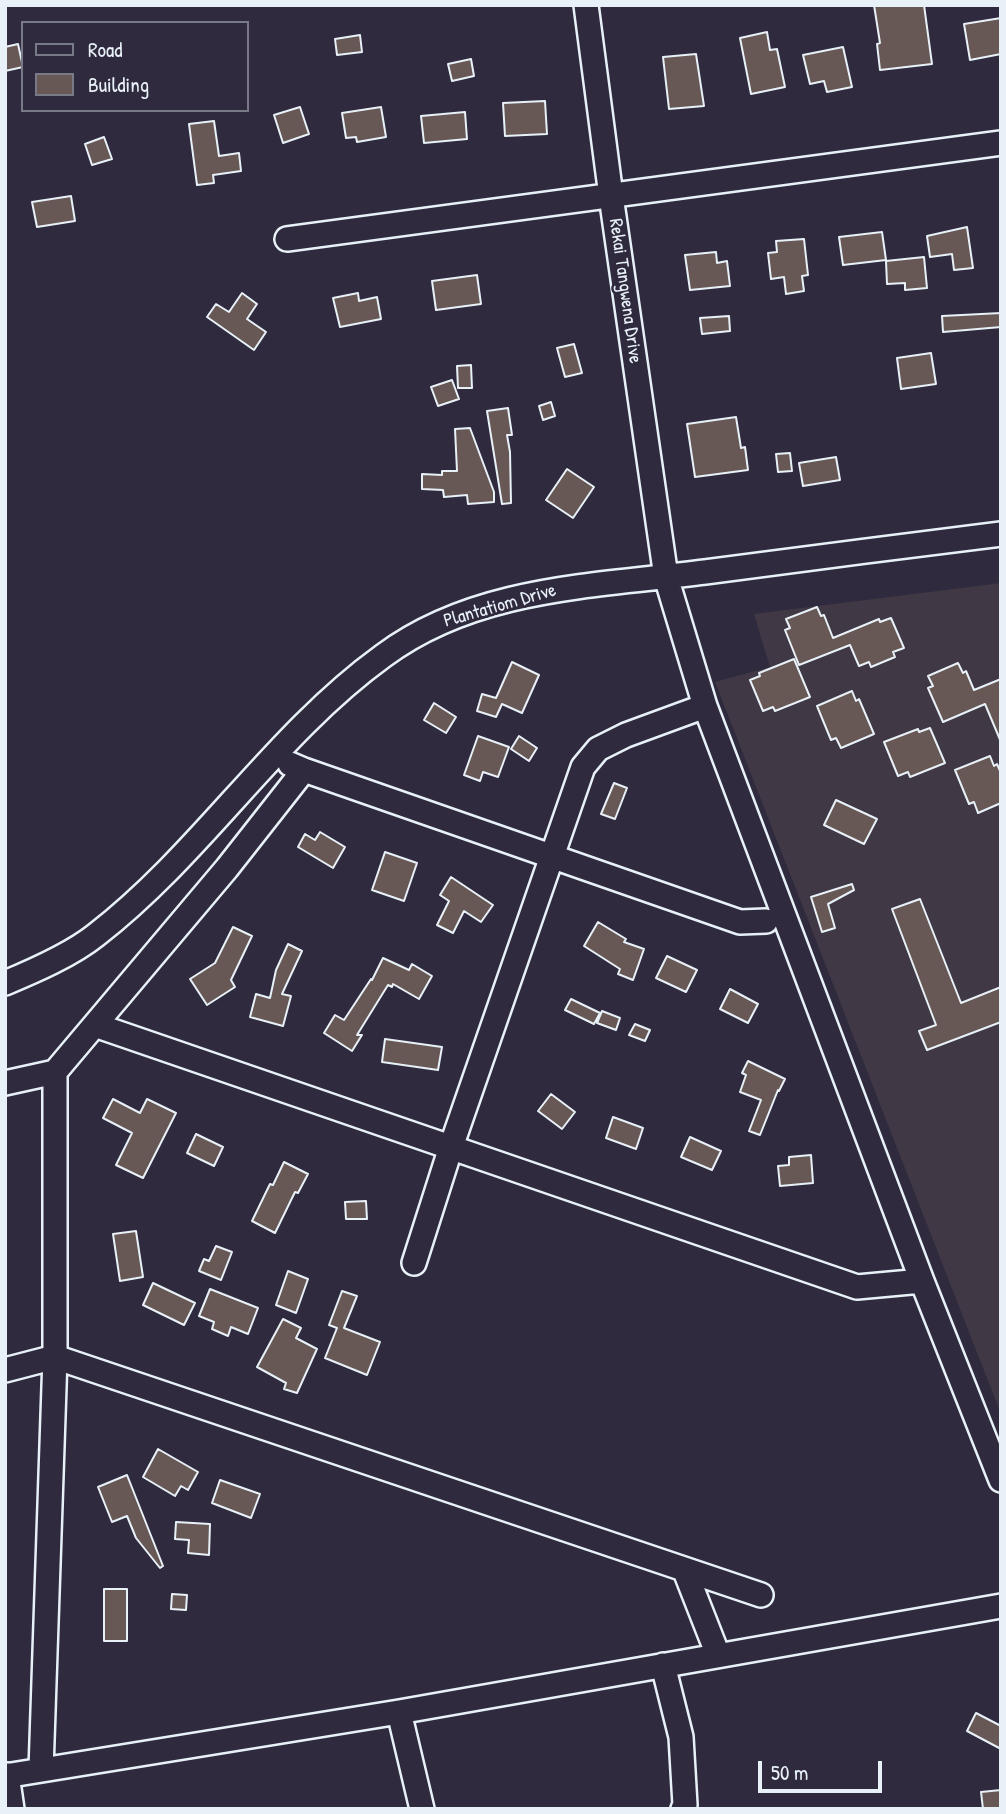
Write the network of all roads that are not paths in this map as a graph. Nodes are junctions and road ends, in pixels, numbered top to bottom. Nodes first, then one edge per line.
1 (586, 5) edge
2 (1001, 144) edge
3 (611, 196) junction
4 (287, 239) dead end
5 (1001, 534) edge
6 (666, 577) junction
7 (705, 706) junction
8 (274, 757) junction
9 (304, 770) junction
10 (553, 857) junction
11 (766, 921) dead end
12 (5, 984) edge
13 (95, 1025) junction
14 (55, 1072) junction
15 (5, 1083) edge
16 (451, 1147) junction
17 (414, 1263) dead end
18 (922, 1280) junction
19 (55, 1357) junction
20 (5, 1370) edge
21 (1001, 1480) edge
22 (685, 1571) junction
23 (761, 1595) dead end
24 (1001, 1606) edge
25 (718, 1655) junction
26 (663, 1665) junction
27 (400, 1712) junction
28 (41, 1770) junction
29 (6, 1775) edge
30 (12, 1809) edge
31 (422, 1809) edge
32 (683, 1809) edge

1 - 3 street, Rekai Tangwena Drive
2 - 3 street
3 - 4 street
3 - 6 street, Rekai Tangwena Drive
5 - 6 street, Plantatiom Drive
6 - 7 street, Rekai Tangwena Drive
6 - 8 street, Plantatiom Drive
7 - 10 street
7 - 18 street, Rekai Tangwena Drive
8 - 9 street
8 - 12 street, Plantatiom Drive
9 - 10 street
9 - 13 street
10 - 11 street
10 - 16 street
13 - 14 street
13 - 16 street
14 - 15 street
14 - 19 street
16 - 17 street
16 - 18 street
18 - 21 street, Rekai Tangwena Drive
19 - 20 street
19 - 22 street
19 - 28 street
22 - 23 street
22 - 25 street
24 - 25 street
25 - 26 street
26 - 27 street
26 - 32 street
27 - 28 street
27 - 31 street
28 - 29 street
29 - 30 street

